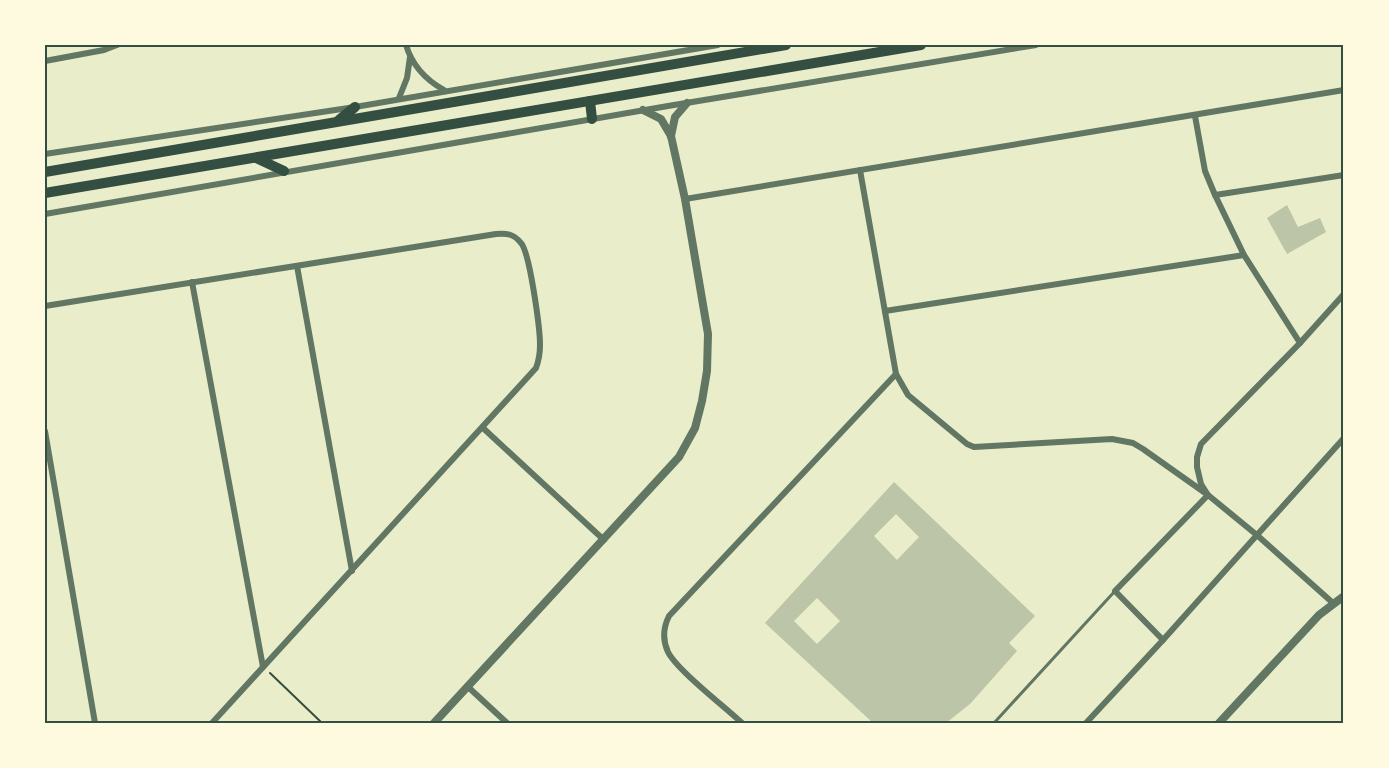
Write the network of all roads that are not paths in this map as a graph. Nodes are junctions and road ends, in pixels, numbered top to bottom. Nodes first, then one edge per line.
1 (117, 45) edge
2 (406, 45) edge
3 (718, 45) edge
4 (786, 45) edge
5 (921, 45) edge
6 (1036, 45) edge
7 (410, 57) junction
8 (45, 60) edge
9 (492, 82) junction
10 (1344, 90) edge
11 (444, 91) junction
12 (494, 94) junction
13 (399, 98) junction
14 (590, 101) junction
15 (687, 103) junction
16 (355, 107) junction
17 (644, 110) junction
18 (1195, 116) junction
19 (592, 119) junction
20 (337, 121) junction
21 (671, 136) junction
22 (45, 154) edge
23 (256, 158) junction
24 (860, 170) junction
25 (284, 171) junction
26 (45, 172) edge
27 (1344, 175) edge
28 (45, 193) edge
29 (1215, 195) junction
30 (685, 199) junction
31 (45, 214) edge
32 (1244, 255) junction
33 (297, 266) junction
34 (192, 282) junction
35 (1344, 294) edge
36 (45, 306) edge
37 (885, 311) junction
38 (1300, 344) junction
39 (896, 374) junction
40 (483, 428) junction
41 (45, 431) edge
42 (1344, 438) edge
43 (1208, 495) junction
44 (1257, 536) junction
45 (604, 540) junction
46 (352, 571) junction
47 (1115, 591) junction
48 (1344, 596) edge
49 (1333, 603) junction
50 (1163, 640) junction
51 (263, 667) junction
52 (467, 686) junction
53 (95, 723) edge
54 (212, 723) edge
55 (434, 723) edge
56 (507, 723) edge
57 (742, 723) edge
58 (994, 723) edge
59 (1086, 723) edge
60 (1219, 723) edge

1 - 8 street
2 - 7 street
3 - 9 street
4 - 12 main road
5 - 14 main road
6 - 15 street
7 - 11 street
7 - 13 street
9 - 11 street
9 - 12 main road
10 - 18 street
11 - 13 street
12 - 20 main road
13 - 16 street
14 - 19 main road
14 - 23 main road
15 - 17 street
15 - 21 street
16 - 20 main road
16 - 22 street
17 - 19 street
17 - 21 street
18 - 24 street
18 - 29 street
19 - 25 street
20 - 26 main road
21 - 30 street
23 - 25 main road
23 - 28 main road
24 - 30 street
24 - 37 street
25 - 31 street
27 - 29 street
29 - 32 street
30 - 45 street
32 - 37 street
32 - 38 street
33 - 34 street
33 - 40 street
33 - 46 street
34 - 36 street
34 - 51 street
35 - 38 street
37 - 39 street
38 - 43 street
39 - 43 street
39 - 57 street
40 - 45 street
40 - 46 street
41 - 53 street
42 - 44 street
43 - 44 street
43 - 47 street
44 - 49 street
44 - 50 street
45 - 52 street
46 - 51 street
47 - 50 street
47 - 58 lane
48 - 49 street
49 - 60 street
50 - 59 street
51 - 54 street
52 - 55 street
52 - 56 street

